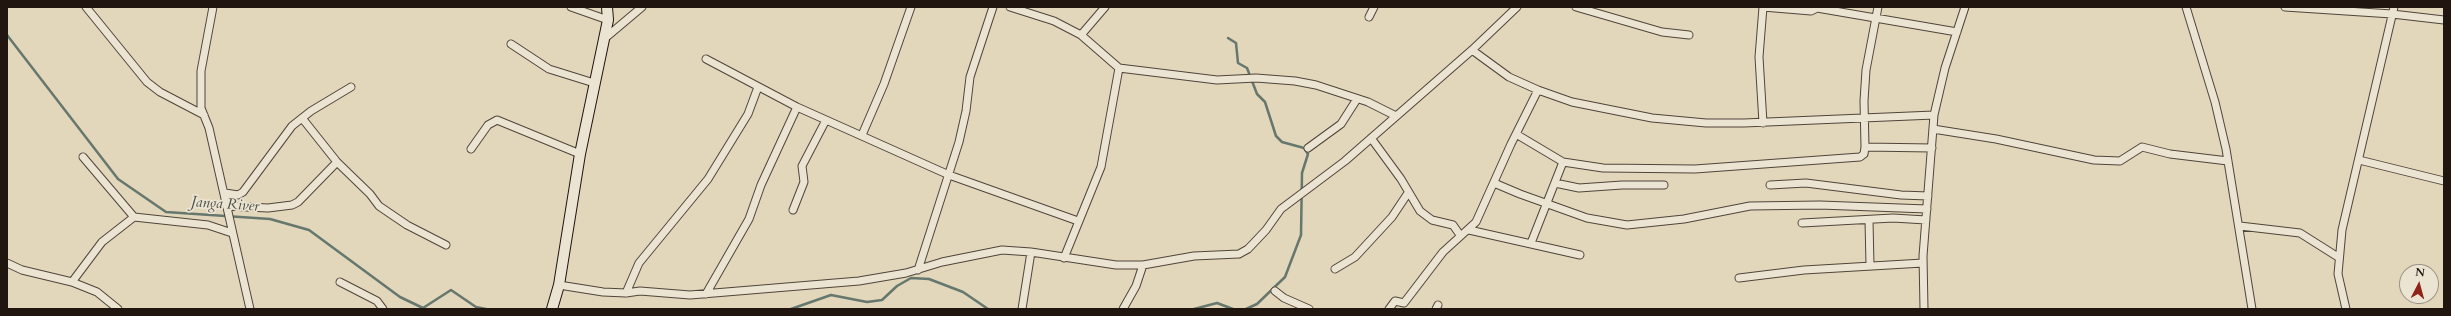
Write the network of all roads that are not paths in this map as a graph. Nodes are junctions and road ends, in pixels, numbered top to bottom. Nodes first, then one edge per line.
1 (86, 7) edge
2 (213, 7) edge
3 (571, 7) edge
4 (607, 7) edge
5 (642, 7) edge
6 (911, 7) edge
7 (993, 7) edge
8 (1010, 7) edge
9 (1105, 7) edge
10 (1374, 7) edge
11 (1517, 7) edge
12 (1576, 7) edge
13 (1763, 7) edge
14 (1878, 7) edge
15 (1965, 7) edge
16 (2186, 7) edge
17 (2285, 7) edge
18 (2393, 10) edge
19 (1369, 17) dead end
20 (1875, 17) junction
21 (608, 20) junction
22 (2444, 20) edge
23 (1957, 32) junction
24 (1081, 35) junction
25 (1689, 35) dead end
26 (602, 41) junction
27 (511, 44) dead end
28 (1472, 50) junction
29 (706, 59) dead end
30 (1119, 68) junction
31 (594, 83) junction
32 (351, 87) dead end
33 (758, 87) junction
34 (1538, 90) junction
35 (1357, 99) junction
36 (797, 108) junction
37 (204, 115) junction
38 (1934, 115) junction
39 (1396, 116) junction
40 (302, 118) junction
41 (1864, 118) junction
42 (826, 120) junction
43 (1763, 123) junction
44 (1933, 129) junction
45 (1516, 134) junction
46 (862, 135) junction
47 (1371, 138) junction
48 (1865, 147) junction
49 (1308, 148) dead end
50 (1932, 148) junction
51 (471, 149) dead end
52 (580, 154) junction
53 (83, 157) dead end
54 (2359, 160) junction
55 (2228, 161) junction
56 (337, 162) junction
57 (1563, 162) junction
58 (949, 175) junction
59 (2444, 181) edge
60 (1494, 183) junction
61 (1555, 183) junction
62 (1664, 185) dead end
63 (1770, 185) dead end
64 (224, 193) junction
65 (1408, 193) junction
66 (1928, 196) junction
67 (1545, 203) junction
68 (227, 206) junction
69 (1927, 209) junction
70 (793, 210) dead end
71 (134, 217) junction
72 (1869, 220) junction
73 (1926, 220) junction
74 (1078, 221) junction
75 (1802, 223) dead end
76 (2240, 226) junction
77 (231, 229) junction
78 (1469, 230) junction
79 (1460, 235) junction
80 (1531, 243) junction
81 (446, 245) dead end
82 (1031, 252) junction
83 (1580, 255) dead end
84 (2338, 257) junction
85 (1064, 258) junction
86 (7, 263) edge
87 (1923, 263) junction
88 (1143, 265) junction
89 (1870, 266) junction
90 (1335, 269) dead end
91 (918, 270) junction
92 (1739, 278) dead end
93 (72, 282) junction
94 (340, 282) dead end
95 (559, 285) junction
96 (1275, 291) dead end
97 (626, 293) junction
98 (706, 294) junction
99 (118, 309) edge
100 (250, 309) edge
101 (383, 309) edge
102 (552, 309) edge
103 (1022, 309) edge
104 (1123, 309) edge
105 (1309, 309) edge
106 (1390, 309) edge
107 (1924, 309) edge
108 (2252, 309) edge
109 (2346, 309) edge

1 - 37 street
2 - 37 street
3 - 21 street
4 - 21 street
5 - 26 street
6 - 46 street
7 - 58 street
8 - 24 street
9 - 24 street
10 - 19 street
11 - 28 street
12 - 25 street
13 - 20 street
13 - 43 street
14 - 20 street
15 - 23 street
16 - 55 street
17 - 18 street
18 - 22 street
18 - 54 street
20 - 23 street
20 - 41 street
21 - 26 street
23 - 38 street
24 - 30 street
26 - 31 street
27 - 31 street
28 - 34 street
28 - 39 street
29 - 33 street
30 - 35 street
30 - 74 street
31 - 52 street
32 - 40 street
33 - 36 street
33 - 97 street
34 - 43 street
34 - 45 street
35 - 39 street
35 - 49 street
36 - 42 street
36 - 98 street
37 - 64 street
38 - 41 street
38 - 44 street
39 - 47 street
40 - 56 street
40 - 64 street
41 - 43 street
41 - 48 street
42 - 46 street
42 - 70 street
44 - 50 street
44 - 55 street
45 - 57 street
45 - 60 street
46 - 58 street
47 - 65 street
47 - 88 street
48 - 50 street
48 - 57 street
50 - 66 street
51 - 52 street
52 - 95 street
53 - 71 street
54 - 59 street
54 - 84 street
55 - 76 street
56 - 68 street
56 - 81 street
57 - 61 street
58 - 74 street
58 - 91 street
60 - 67 street
60 - 78 street
61 - 62 street
61 - 67 street
63 - 66 street
64 - 68 street
65 - 79 street
65 - 90 street
66 - 69 street
67 - 69 street
67 - 80 street
68 - 77 street
69 - 73 street
71 - 77 street
71 - 93 street
72 - 73 street
72 - 75 street
72 - 89 street
73 - 87 street
74 - 85 street
76 - 84 street
76 - 108 street
77 - 100 street
78 - 79 street
78 - 80 street
79 - 106 street
80 - 83 street
82 - 85 street
82 - 91 street
82 - 103 street
84 - 109 street
85 - 88 street
86 - 93 street
87 - 89 street
87 - 107 street
88 - 104 street
89 - 92 street
91 - 98 street
93 - 99 street
94 - 101 street
95 - 97 street
95 - 102 street
96 - 105 street
97 - 98 street

